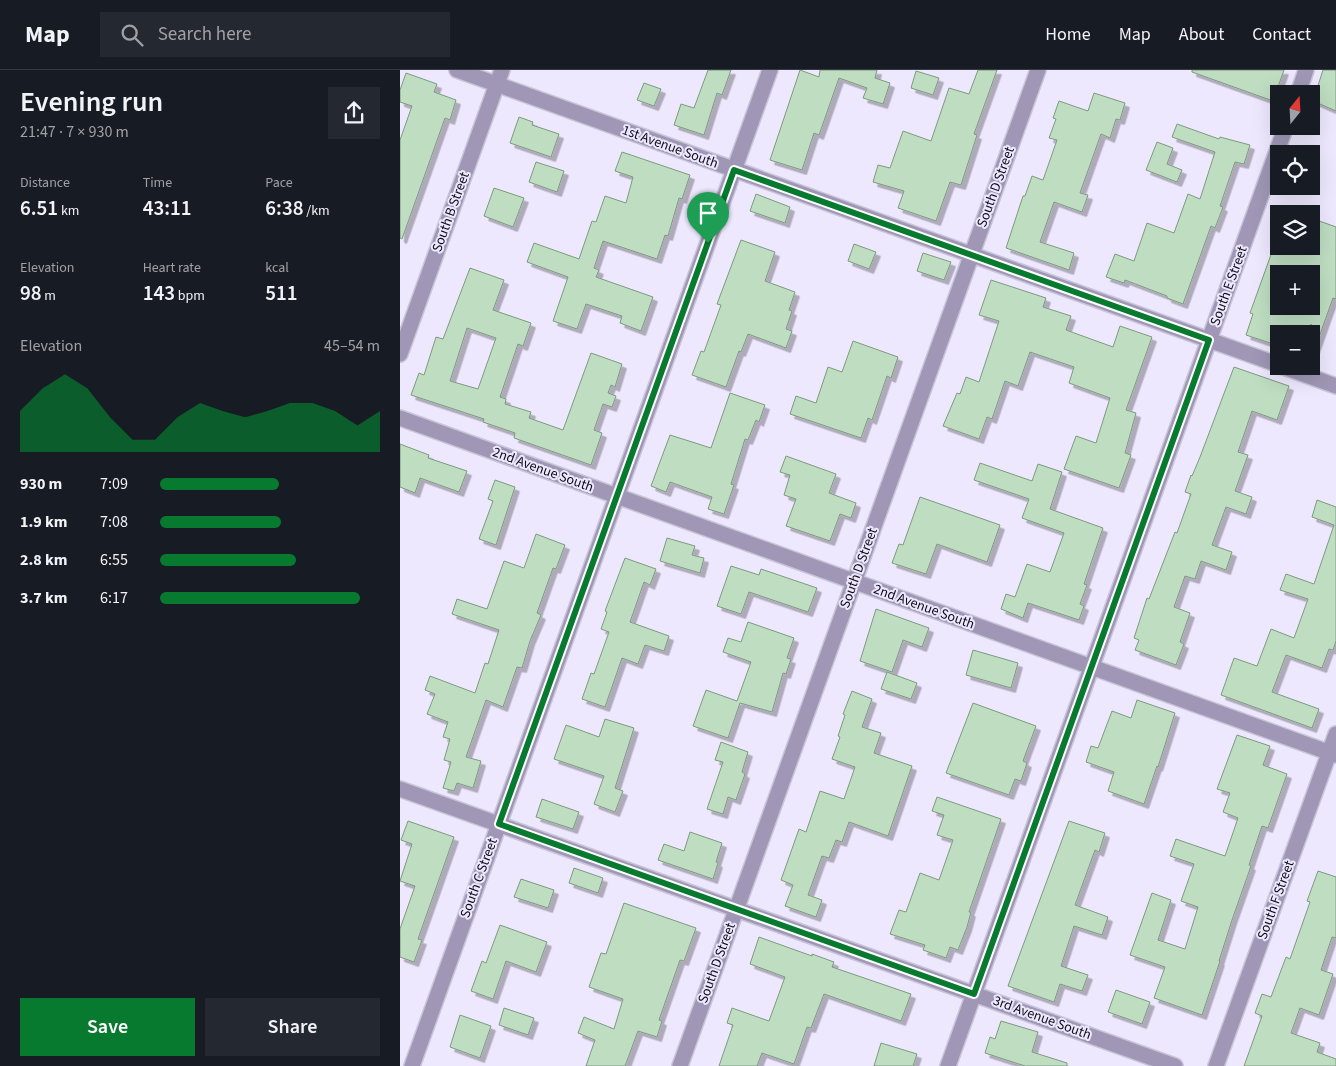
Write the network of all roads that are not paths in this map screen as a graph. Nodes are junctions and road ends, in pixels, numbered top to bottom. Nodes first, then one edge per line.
1 (457, 70) edge
2 (770, 70) edge
3 (1038, 70) edge
4 (1306, 70) edge
5 (500, 77) edge
6 (1301, 85) edge
7 (1283, 135) edge
8 (734, 170) junction
9 (972, 255) junction
10 (1209, 340) junction
11 (400, 354) edge
12 (1270, 362) edge
13 (1305, 375) edge
14 (1336, 386) edge
15 (400, 418) edge
16 (617, 496) junction
17 (854, 582) junction
18 (1092, 667) junction
19 (1336, 734) edge
20 (1333, 753) edge
21 (400, 788) edge
22 (499, 824) junction
23 (737, 909) junction
24 (974, 994) junction
25 (412, 1066) edge
26 (680, 1066) edge
27 (948, 1066) edge
28 (1175, 1066) edge
29 (1216, 1066) edge

1 - 5 street, 1st Avenue South
2 - 8 street, South C Street
3 - 9 street, South D Street
4 - 6 street
5 - 8 street, 1st Avenue South
5 - 11 street, South B Street
7 - 10 street, South E Street
8 - 9 street, 1st Avenue South
8 - 16 street, South C Street
9 - 10 street, 1st Avenue South
9 - 17 street, South D Street
10 - 12 street, 1st Avenue South
10 - 18 street, South E Street
13 - 14 street, 1st Avenue South
15 - 16 street, 2nd Avenue South
16 - 17 street, 2nd Avenue South
16 - 22 street, South C Street
17 - 18 street, 2nd Avenue South
17 - 23 street, South D Street
18 - 20 street, 2nd Avenue South
18 - 24 street, South E Street
19 - 20 street, South F Street
20 - 29 street, South F Street
21 - 22 street, 3rd Avenue South
22 - 23 street, 3rd Avenue South
22 - 25 street, South C Street
23 - 24 street, 3rd Avenue South
23 - 26 street, South D Street
24 - 27 street, South E Street
24 - 28 street, 3rd Avenue South

